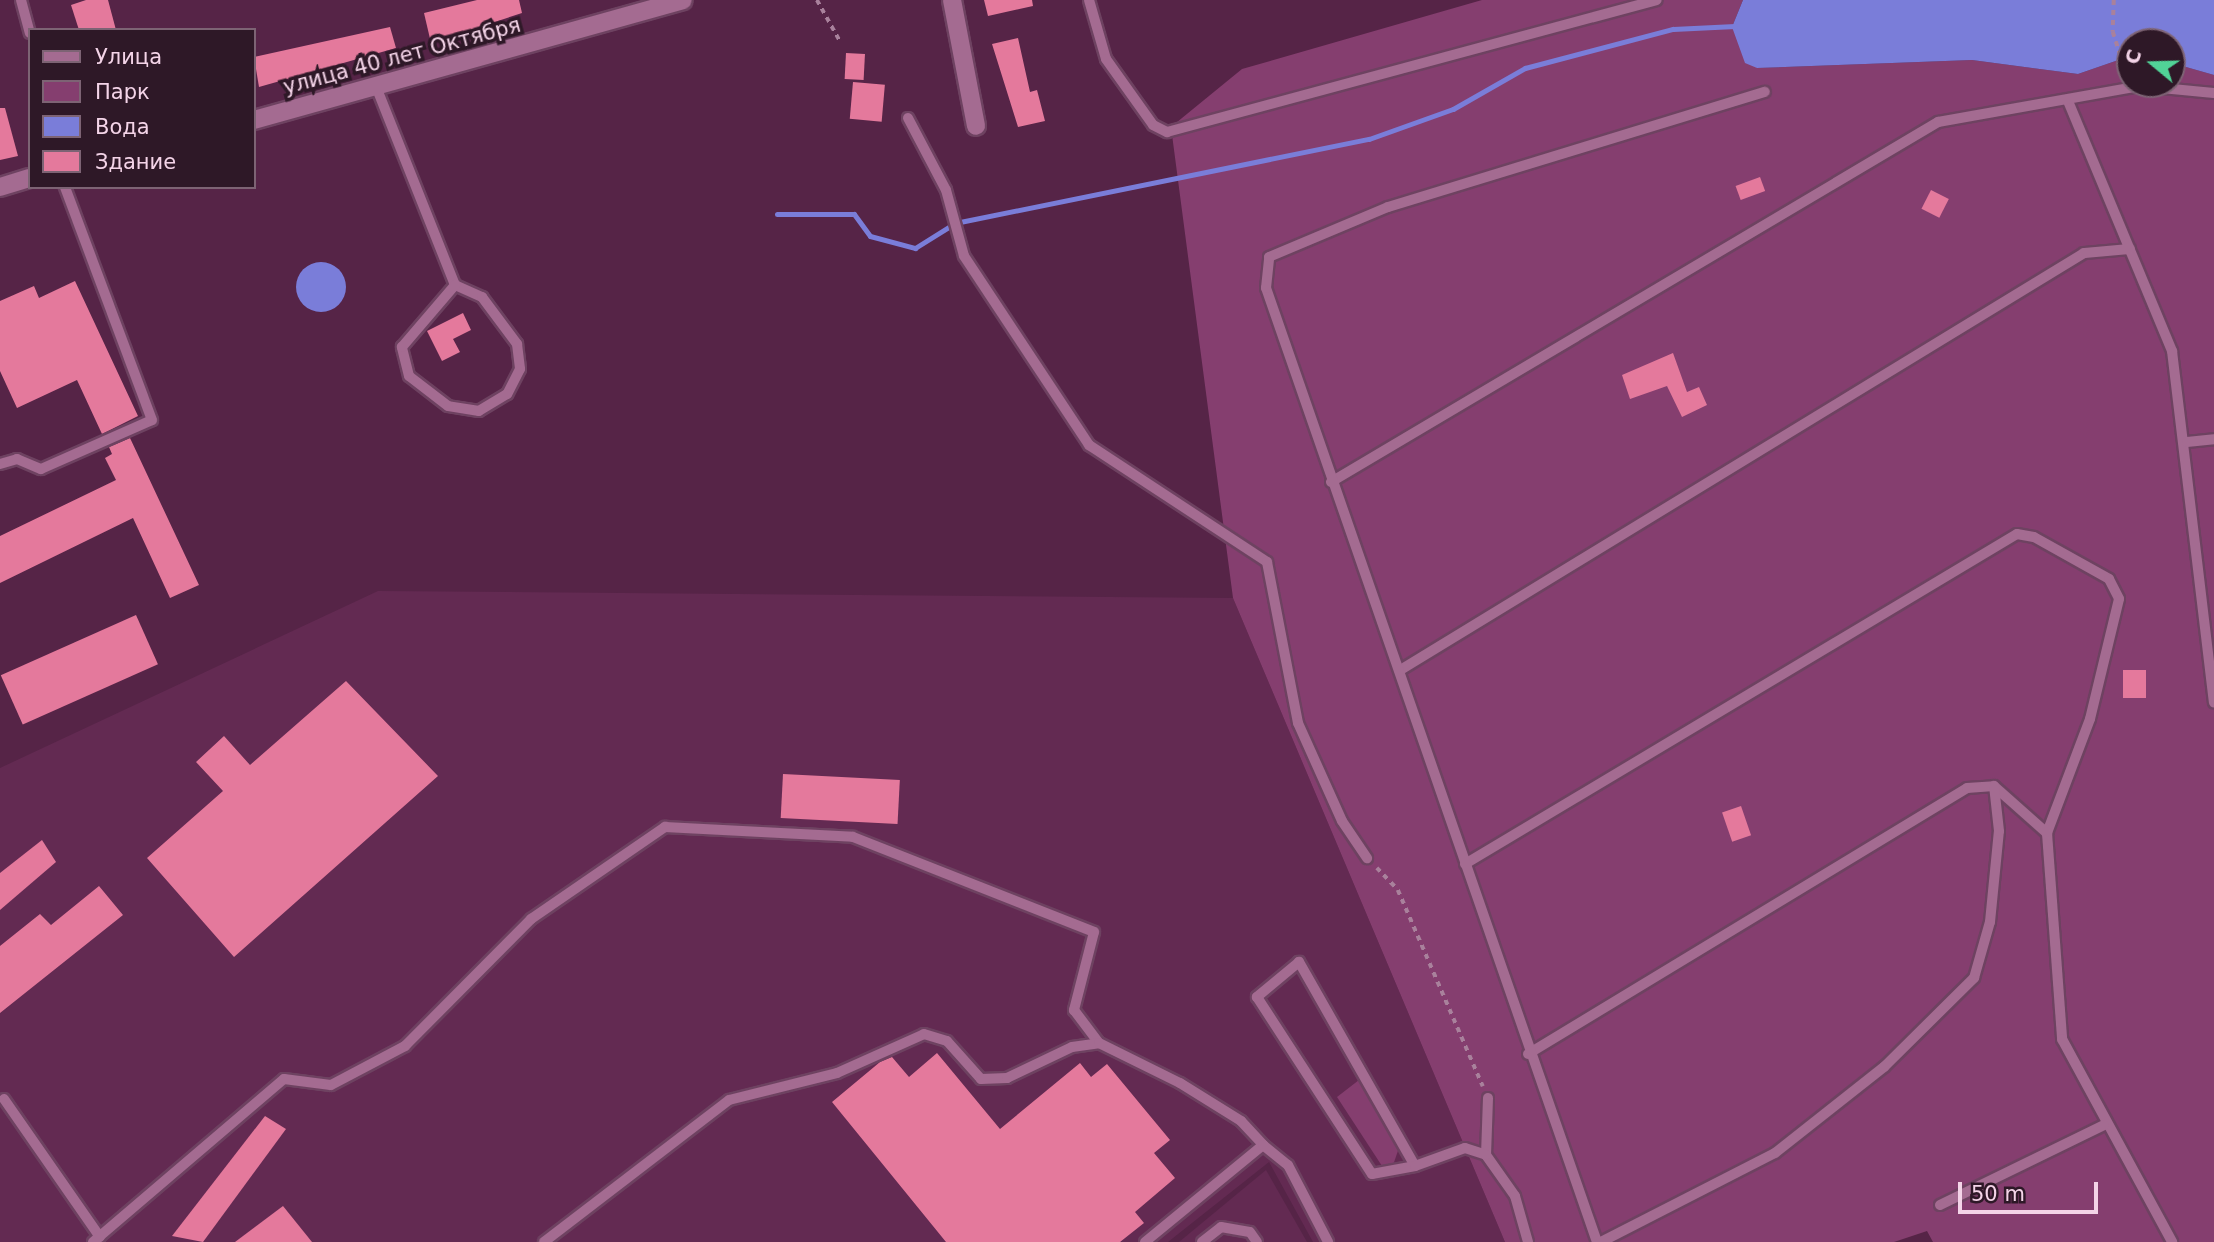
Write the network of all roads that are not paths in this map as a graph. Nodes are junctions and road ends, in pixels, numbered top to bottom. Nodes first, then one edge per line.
1 (22, 0) edge
2 (683, 0) edge
3 (952, 0) edge
4 (1089, 0) edge
5 (1657, 0) edge
6 (29, 28) edge
7 (377, 89) junction
8 (1765, 92) dead end
9 (2214, 93) edge
10 (2068, 101) junction
11 (908, 118) dead end
12 (256, 119) edge
13 (976, 126) dead end
14 (28, 179) edge
15 (0, 187) edge
16 (66, 189) edge
17 (2130, 249) junction
18 (455, 285) junction
19 (2214, 439) edge
20 (2187, 442) junction
21 (0, 464) edge
22 (1331, 482) junction
23 (1402, 669) junction
24 (2214, 702) edge
25 (1994, 786) junction
26 (2047, 833) junction
27 (1367, 858) road end
28 (1465, 864) junction
29 (1099, 1044) junction
30 (1528, 1054) junction
31 (1488, 1098) road end
32 (4, 1099) dead end
33 (2104, 1125) junction
34 (1263, 1144) junction
35 (1486, 1155) junction
36 (1415, 1166) junction
37 (1940, 1205) dead end
38 (97, 1239) edge
39 (544, 1242) edge
40 (1145, 1242) edge
41 (1202, 1242) edge
42 (1257, 1242) edge
43 (1328, 1242) edge
44 (1528, 1242) edge
45 (1599, 1242) edge
46 (2172, 1242) edge

1 - 6 lane
2 - 7 street, улица 40 лет Октября
3 - 13 street
4 - 5 lane
7 - 12 street, улица 40 лет Октября
7 - 18 lane
8 - 22 lane
9 - 10 lane
10 - 17 lane
10 - 22 lane
11 - 27 lane
14 - 15 street
16 - 21 lane
17 - 20 lane
17 - 23 lane
18 - 18 lane
19 - 20 lane
20 - 24 lane
22 - 23 lane
23 - 28 lane
25 - 26 lane
25 - 30 lane
25 - 45 lane
26 - 28 lane
26 - 33 lane
28 - 30 lane
29 - 34 lane
29 - 38 lane
29 - 39 lane
30 - 45 lane
31 - 35 lane
32 - 38 lane
33 - 37 lane
33 - 46 lane
34 - 40 lane
34 - 43 lane
35 - 36 lane
35 - 44 lane
36 - 36 lane
41 - 42 lane

